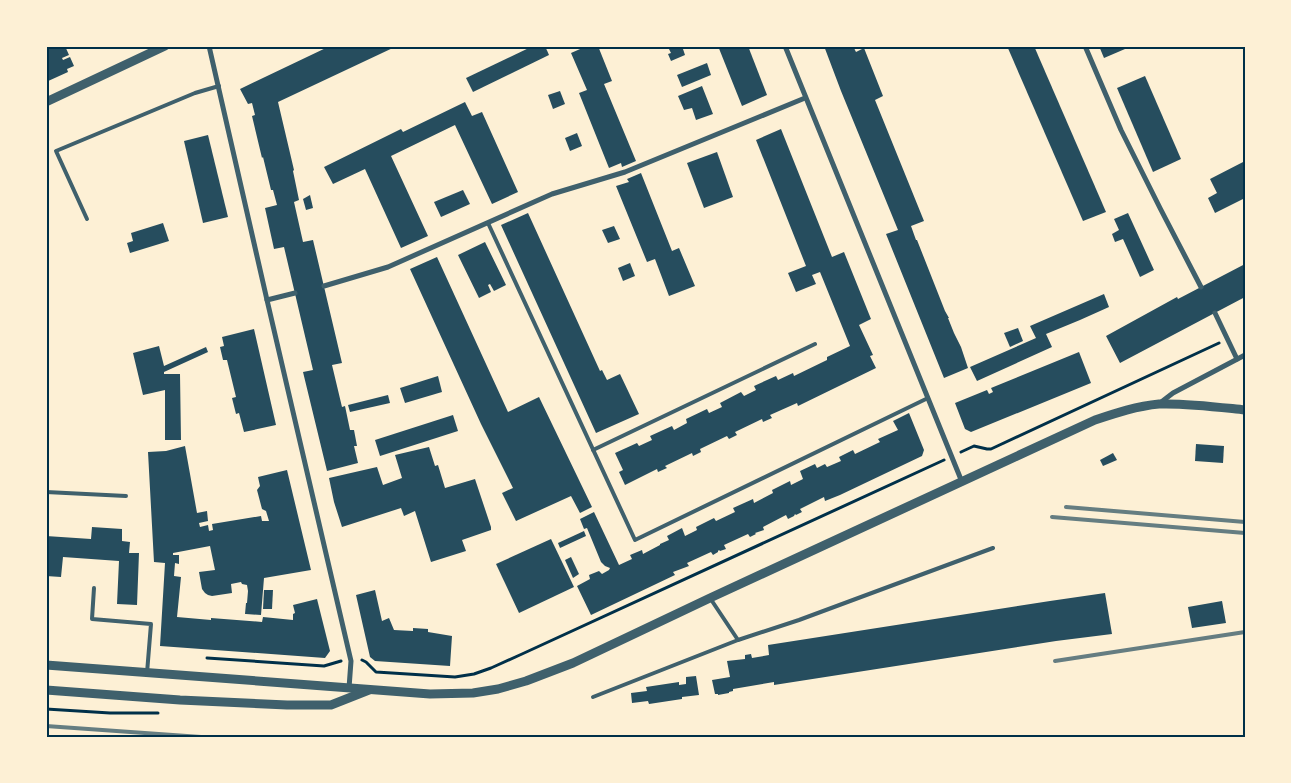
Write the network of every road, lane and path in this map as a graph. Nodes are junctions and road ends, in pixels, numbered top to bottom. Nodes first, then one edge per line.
1 (165, 46) edge
2 (209, 46) edge
3 (785, 46) edge
4 (1084, 46) edge
5 (219, 86) junction
6 (805, 98) junction
7 (46, 102) edge
8 (87, 219) dead end
9 (488, 223) junction
10 (324, 286) dead end
11 (1201, 287) dead end
12 (295, 293) dead end
13 (267, 300) junction
14 (1215, 312) dead end
15 (1228, 339) junction
16 (815, 344) dead end
17 (1245, 355) edge
18 (1237, 359) junction
19 (928, 398) junction
20 (1158, 404) junction
21 (1245, 410) edge
22 (593, 450) junction
23 (965, 450) dead end
24 (941, 461) dead end
25 (962, 482) junction
26 (46, 492) edge
27 (126, 496) dead end
28 (993, 548) dead end
29 (94, 588) dead end
30 (710, 598) junction
31 (738, 640) junction
32 (207, 658) dead end
33 (361, 660) dead end
34 (341, 661) dead end
35 (46, 665) edge
36 (146, 673) junction
37 (349, 688) junction
38 (372, 689) junction
39 (46, 690) edge
40 (593, 698) dead end
41 (46, 709) edge
42 (166, 713) dead end

1 - 7 street
2 - 5 street
3 - 6 street
4 - 11 street
5 - 8 lane
5 - 13 street
6 - 9 street
6 - 19 street
9 - 10 street
9 - 22 lane
12 - 13 street
13 - 37 street
14 - 15 street
15 - 18 street
15 - 23 path
16 - 22 lane
17 - 18 street
18 - 20 street
19 - 22 lane
19 - 25 street
20 - 21 street
20 - 25 street
24 - 33 path
25 - 30 street
26 - 27 lane
28 - 31 lane
29 - 36 lane
30 - 31 lane
30 - 38 street
31 - 40 lane
32 - 34 path
35 - 36 street
36 - 37 street
37 - 38 street
38 - 39 street
41 - 42 path

